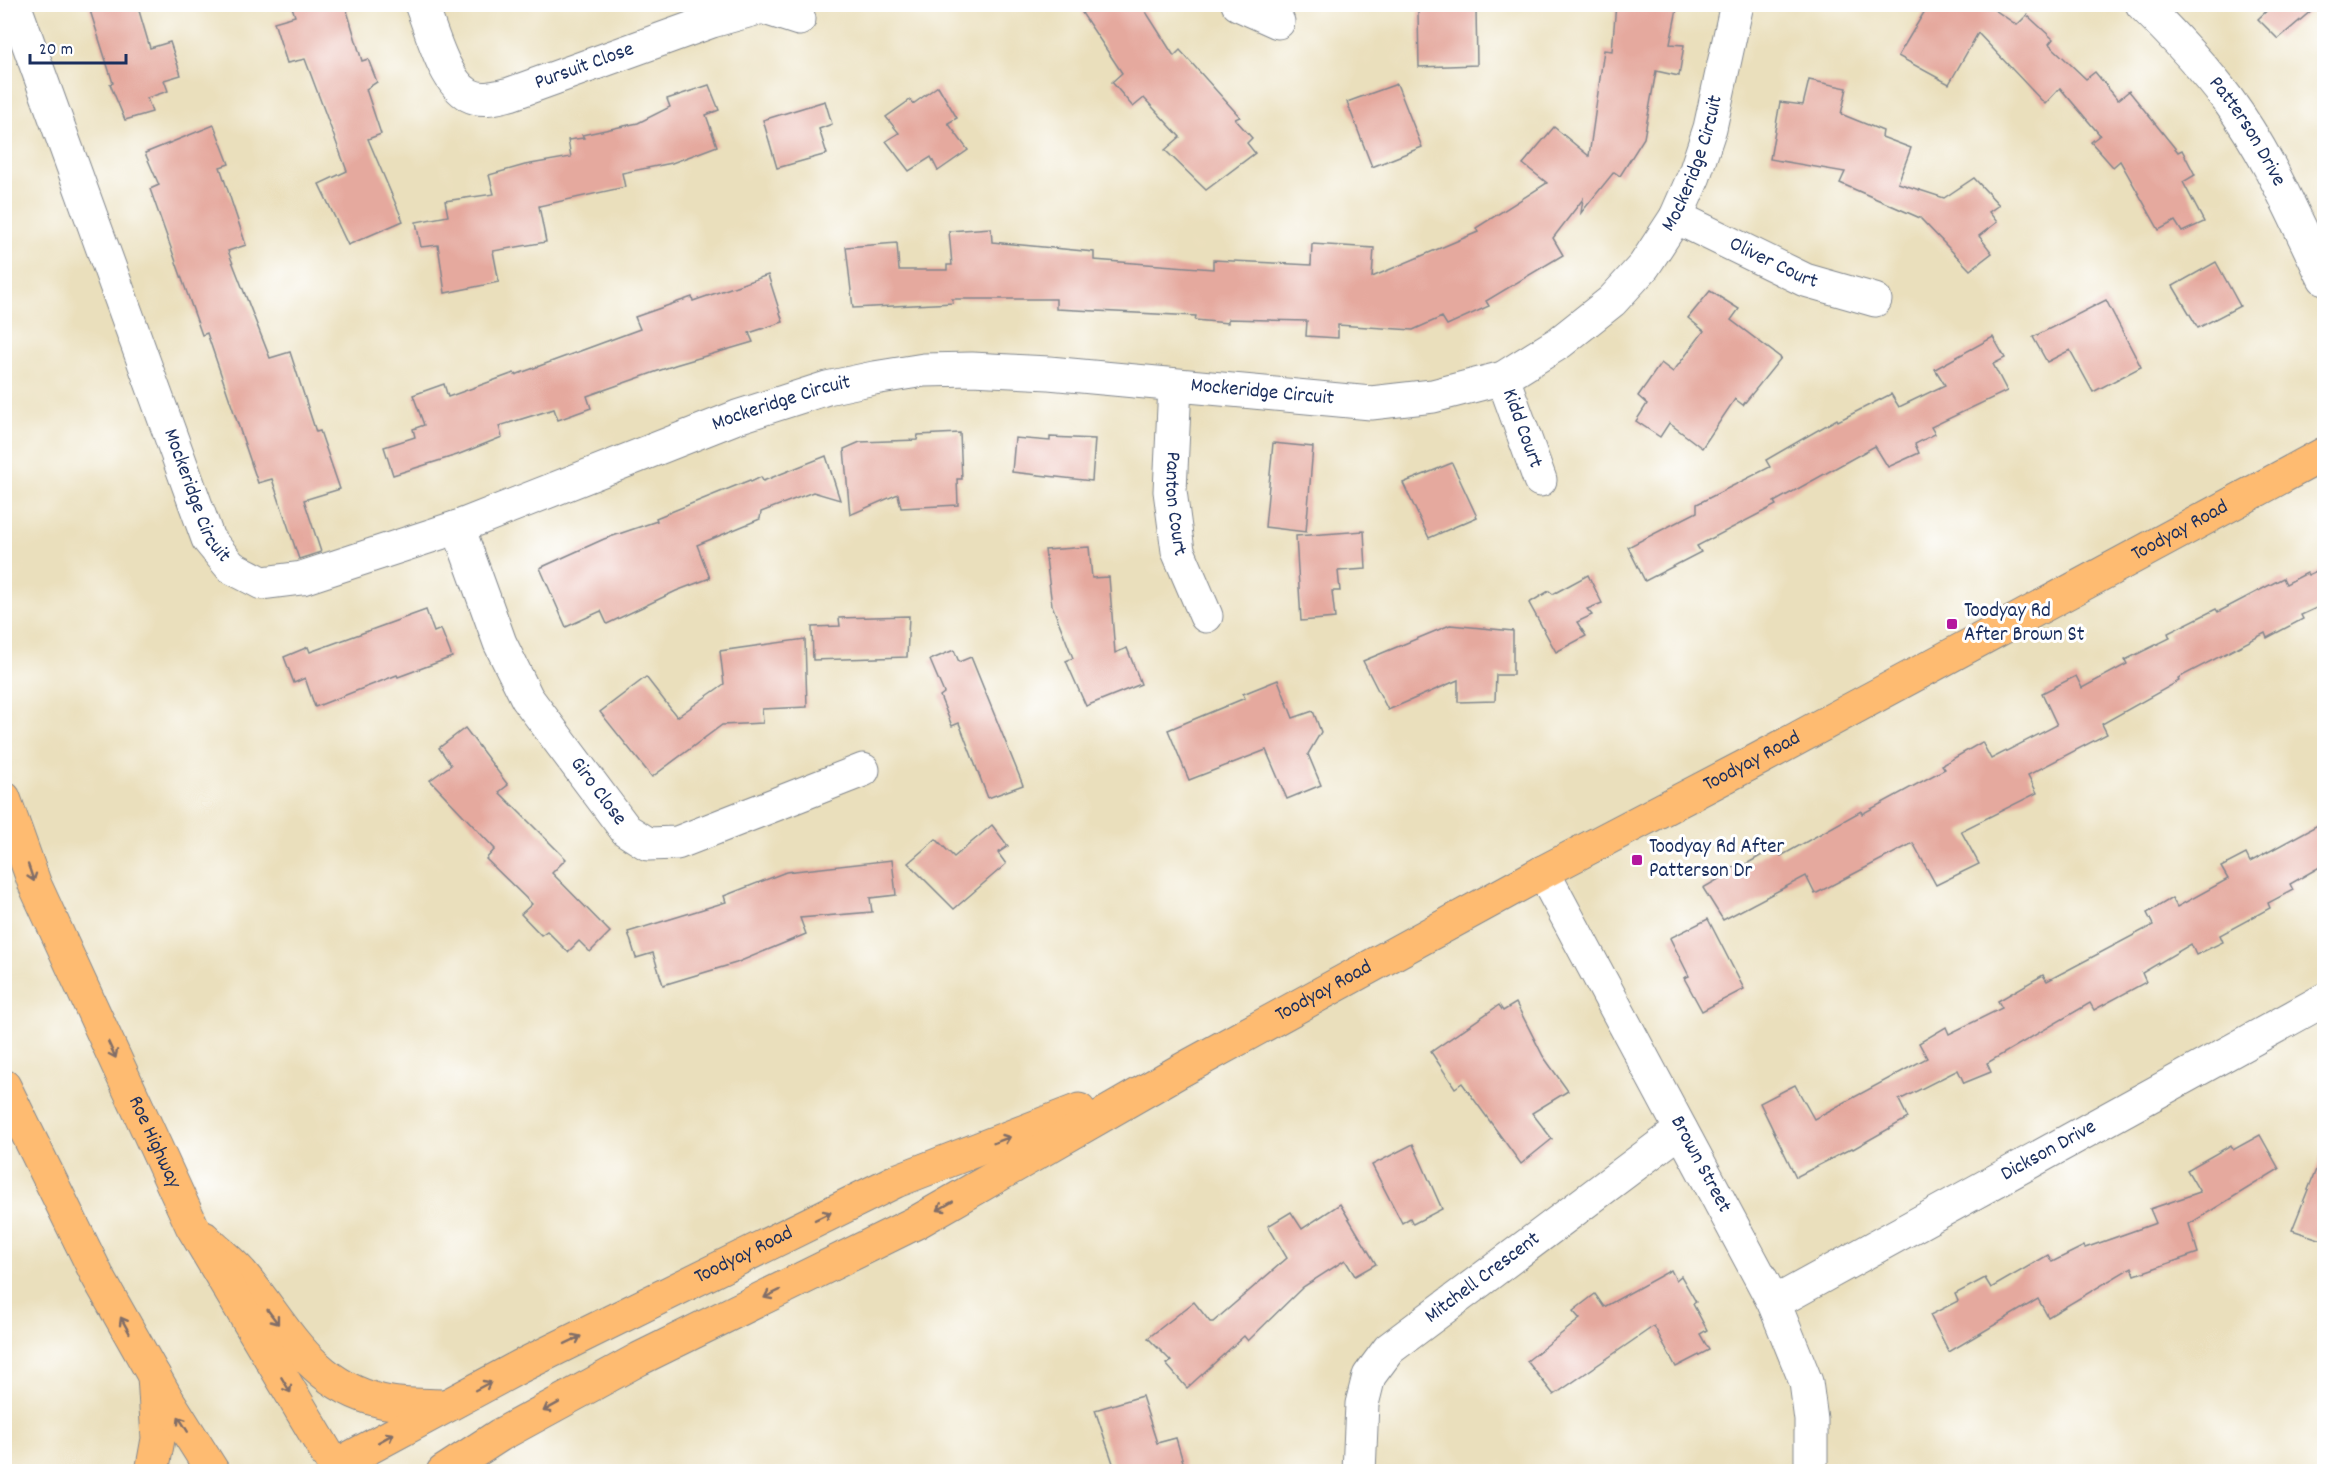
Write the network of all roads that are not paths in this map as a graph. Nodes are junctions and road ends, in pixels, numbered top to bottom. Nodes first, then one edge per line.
1 (14, 4) edge
2 (421, 4) edge
3 (1238, 4) edge
4 (1737, 4) edge
5 (2142, 4) edge
6 (799, 19) dead end
7 (1278, 22) dead end
8 (1676, 217) junction
9 (2325, 278) edge
10 (1875, 300) dead end
11 (1503, 378) junction
12 (1175, 386) junction
13 (2325, 454) edge
14 (1540, 480) dead end
15 (458, 527) junction
16 (1206, 616) dead end
17 (863, 770) dead end
18 (4, 798) edge
19 (1544, 872) junction
20 (2322, 1006) edge
21 (1178, 1072) junction
22 (4, 1086) edge
23 (1681, 1130) junction
24 (192, 1226) junction
25 (1774, 1303) junction
26 (154, 1376) junction
27 (445, 1406) junction
28 (500, 1435) junction
29 (332, 1470) edge
30 (152, 1472) edge
31 (213, 1472) edge
32 (443, 1472) edge
33 (485, 1472) edge
34 (1359, 1472) edge
35 (1811, 1472) edge

1 - 15 street, Mockeridge Circuit
2 - 6 street, Pursuit Close
3 - 7 street
4 - 8 street, Mockeridge Circuit
5 - 9 street, Patterson Drive
8 - 10 street, Oliver Court
8 - 11 street, Mockeridge Circuit
11 - 12 street, Mockeridge Circuit
11 - 14 street, Kidd Court
12 - 15 street, Mockeridge Circuit
12 - 16 street, Panton Court
13 - 19 main road, Toodyay Road
15 - 17 street, Giro Close
18 -> 24 main road, Roe Highway
19 - 21 main road, Toodyay Road
19 - 23 street, Brown Street
20 - 25 street, Dickson Drive
27 -> 21 main road, Toodyay Road
21 -> 28 main road, Toodyay Road
26 -> 22 main road
23 - 25 street, Brown Street
23 - 34 street, Mitchell Crescent
24 -> 27 main road
24 -> 29 main road, Roe Highway
25 - 35 street, Brown Street
26 - 30 main road
31 -> 26 main road
29 -> 27 main road, Toodyay Road
28 - 32 main road, Toodyay Road
28 - 33 main road

